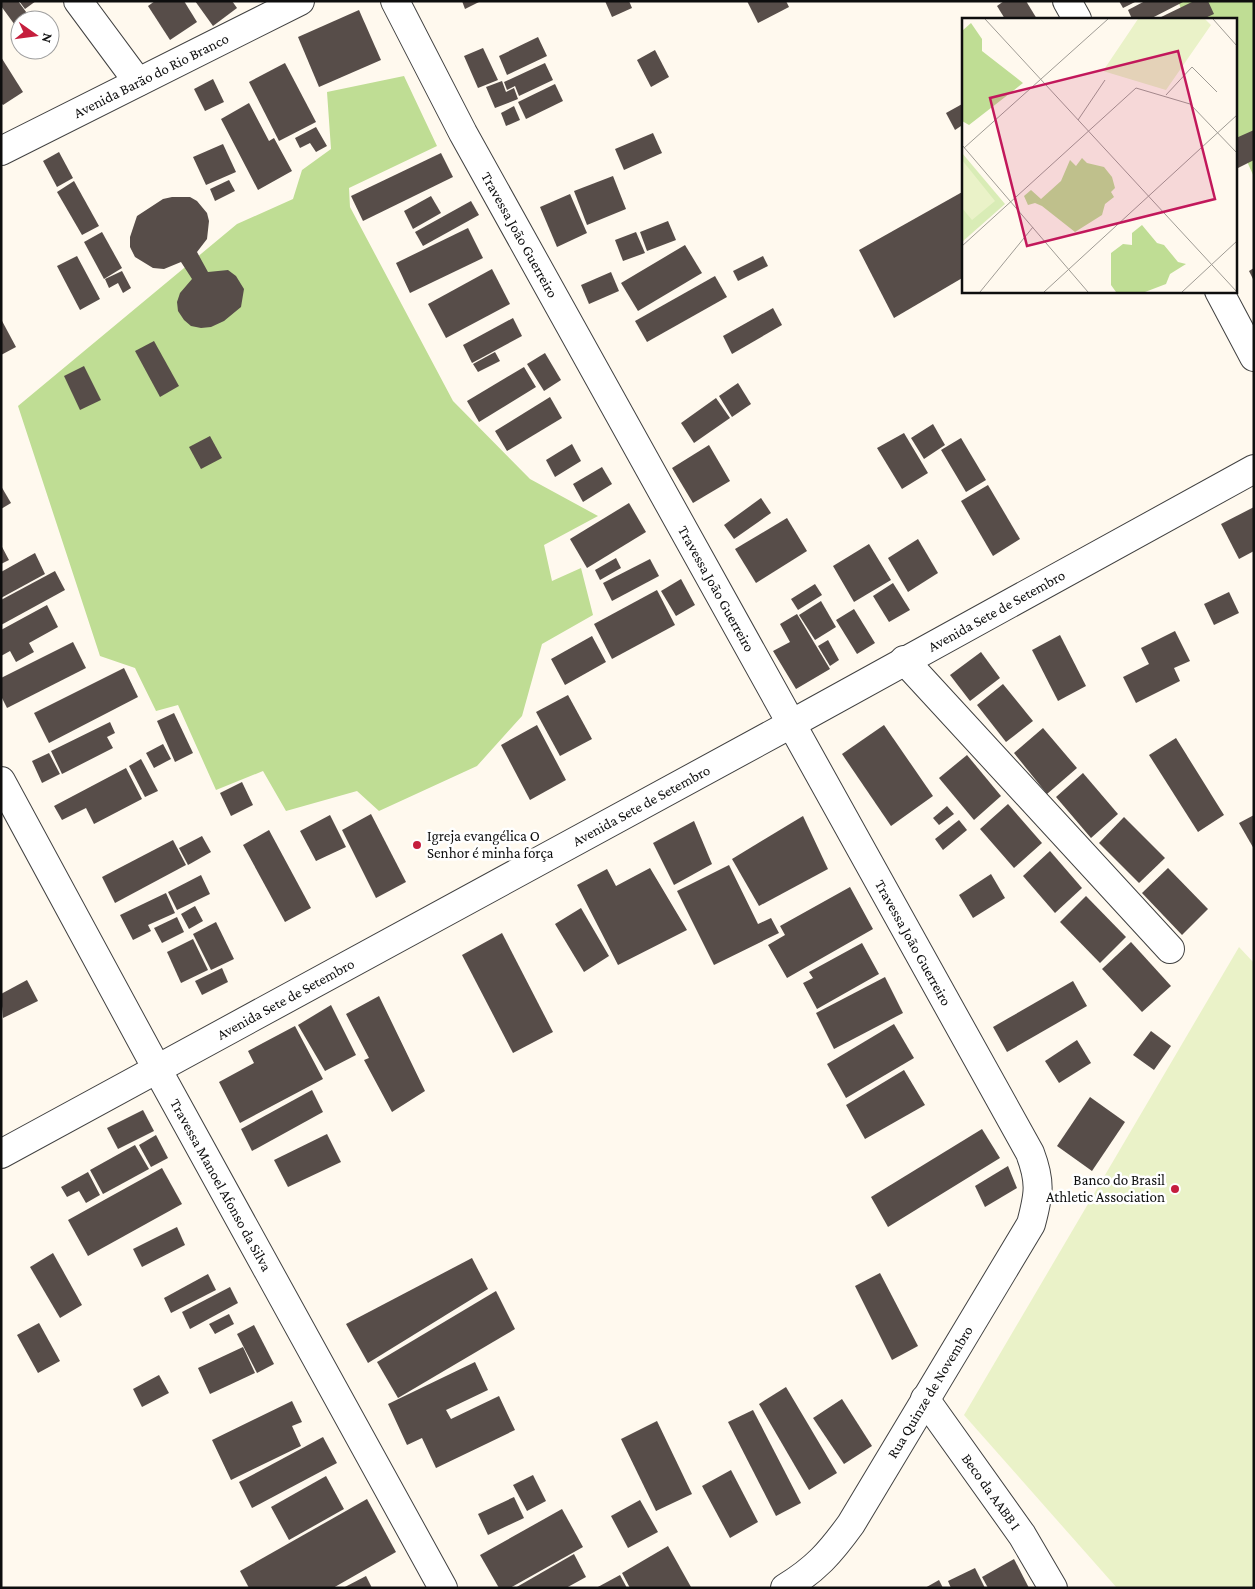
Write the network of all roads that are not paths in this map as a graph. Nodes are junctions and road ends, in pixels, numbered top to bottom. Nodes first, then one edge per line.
1 (78, 1) edge
2 (300, 1) edge
3 (395, 1) edge
4 (1068, 1) edge
5 (1076, 18) edge
6 (138, 82) junction
7 (1, 151) edge
8 (1220, 292) edge
9 (1254, 357) edge
10 (1254, 469) edge
11 (904, 660) junction
12 (791, 724) junction
13 (1, 781) edge
14 (1170, 949) dead end
15 (157, 1069) junction
16 (1, 1154) edge
17 (1038, 1175) joint
18 (925, 1400) junction
19 (443, 1588) edge
20 (785, 1588) edge
21 (1053, 1588) edge

1 - 6 street
2 - 6 street, Avenida Barão do Rio Branco
3 - 12 street, Travessa João Guerreiro
4 - 5 street
6 - 7 street, Avenida Barão do Rio Branco
8 - 9 street
10 - 11 street, Avenida Sete de Setembro
11 - 12 street, Avenida Sete de Setembro
11 - 14 street
12 - 15 street, Avenida Sete de Setembro
12 - 17 street, Travessa João Guerreiro
13 - 15 street, Travessa Manoel Afonso da Silva
15 - 16 street, Avenida Sete de Setembro
15 - 19 street, Travessa Manoel Afonso da Silva
17 - 18 street, Rua Quinze de Novembro
18 - 20 street, Rua Quinze de Novembro
18 - 21 street, Beco da AABB I

